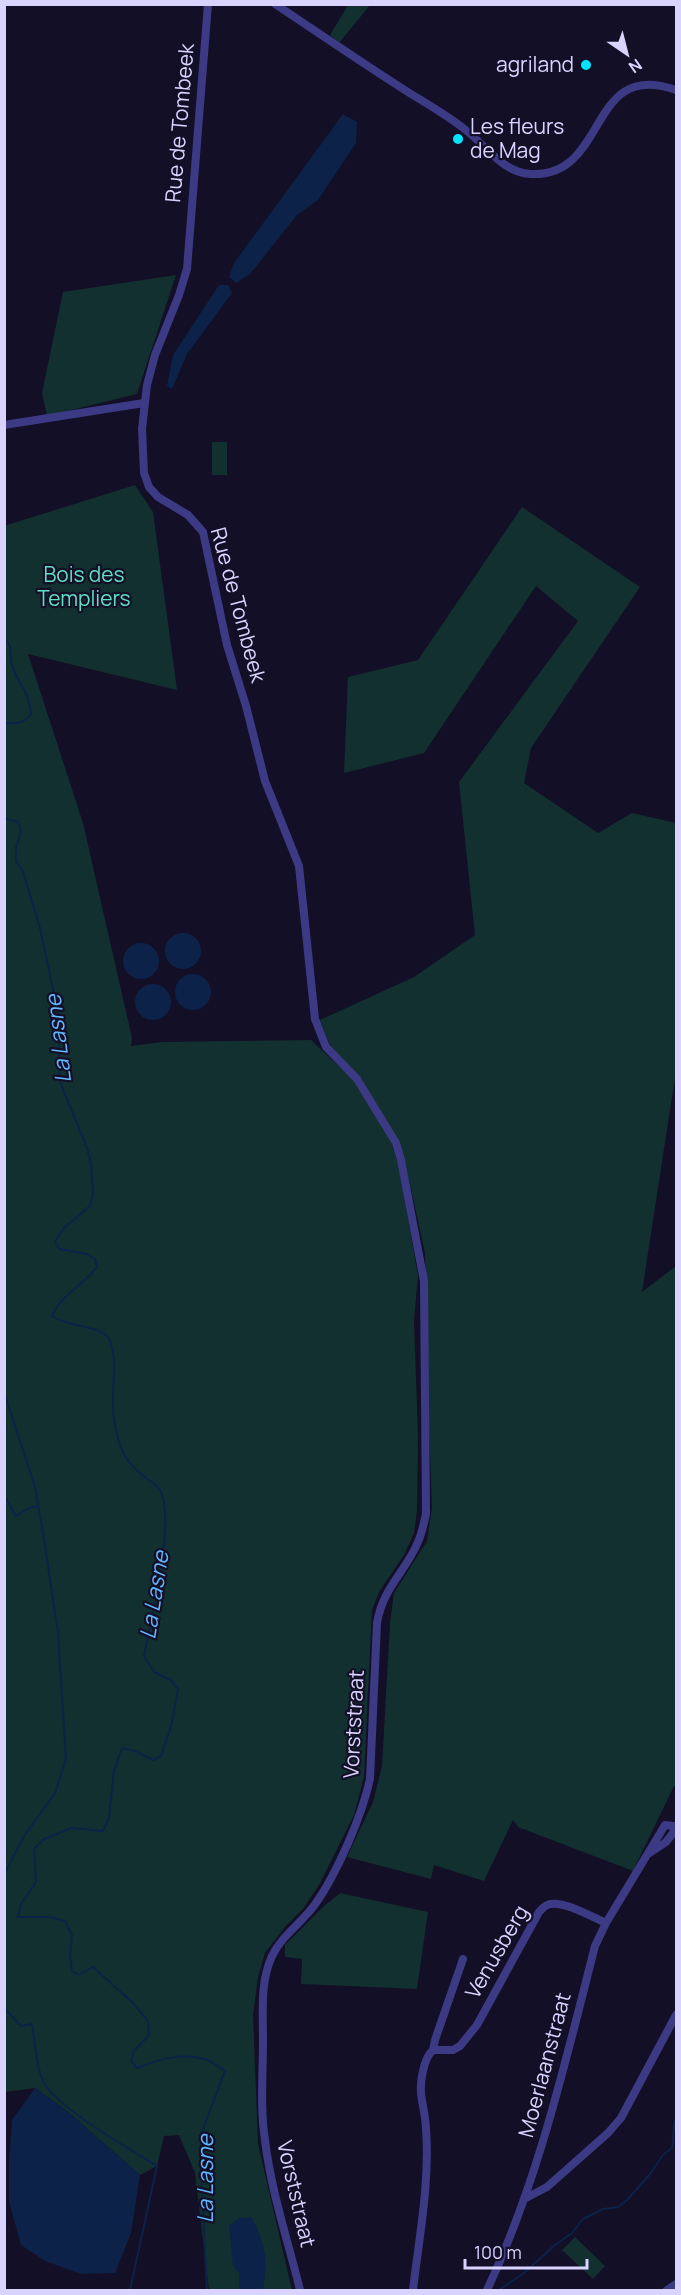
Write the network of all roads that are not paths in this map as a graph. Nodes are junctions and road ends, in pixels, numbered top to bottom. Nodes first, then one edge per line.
1 (208, 4) edge
2 (275, 4) edge
3 (676, 90) edge
4 (144, 403) junction
5 (4, 425) edge
6 (405, 1176) joint
7 (648, 1854) dead end
8 (606, 1923) junction
9 (463, 1959) dead end
10 (676, 2015) edge
11 (434, 2050) junction
12 (524, 2199) junction
13 (676, 2284) edge
14 (300, 2290) edge
15 (413, 2290) edge
16 (487, 2290) edge
17 (667, 2290) edge

1 - 4 street, Rue de Tombeek
2 - 3 street
4 - 5 street
4 - 6 street, Rue de Tombeek
6 - 14 street, Vorststraat
7 - 8 street, Moerlaanstraat
8 - 11 street, Venusberg
8 - 12 street, Moerlaanstraat
9 - 11 street
10 - 12 street
11 - 15 street
12 - 16 street, Moerlaanstraat
13 - 17 street

